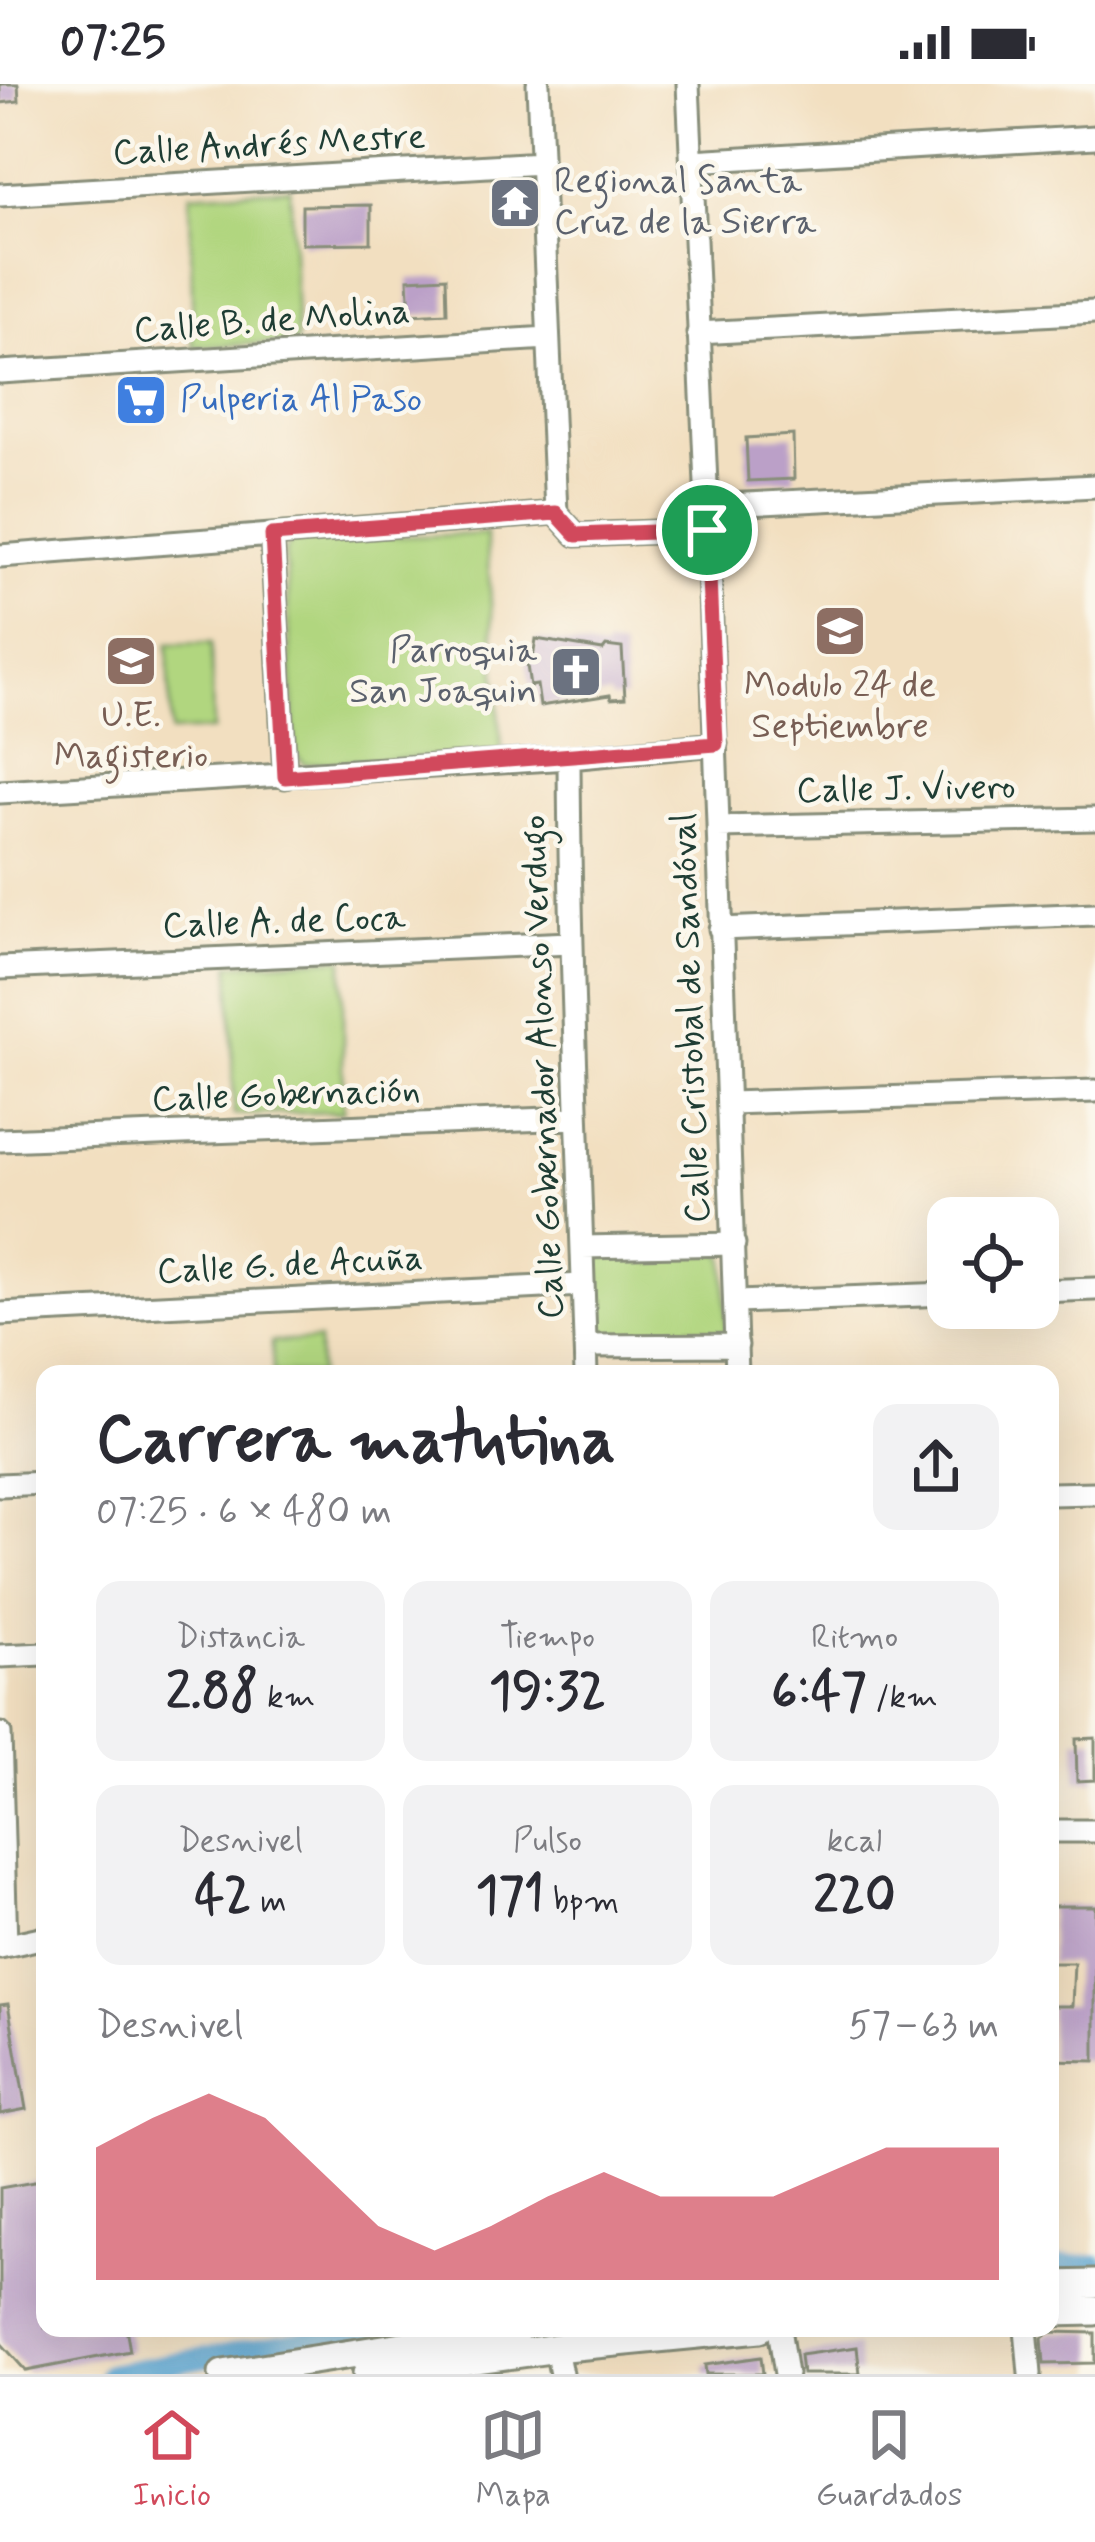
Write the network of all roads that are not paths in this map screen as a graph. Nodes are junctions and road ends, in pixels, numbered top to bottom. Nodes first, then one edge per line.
1 (538, 84) edge
2 (688, 84) edge
3 (1095, 137) edge
4 (692, 160) junction
5 (541, 163) junction
6 (0, 195) edge
7 (1095, 312) edge
8 (698, 332) junction
9 (548, 338) junction
10 (0, 372) edge
11 (1095, 486) edge
12 (707, 506) junction
13 (556, 513) junction
14 (707, 530) junction
15 (272, 535) junction
16 (0, 556) edge
17 (716, 744) junction
18 (569, 758) junction
19 (285, 777) junction
20 (0, 792) edge
21 (1095, 819) edge
22 (718, 826) junction
23 (1095, 914) edge
24 (720, 929) junction
25 (570, 944) junction
26 (0, 968) edge
27 (1095, 1091) edge
28 (729, 1103) junction
29 (575, 1118) junction
30 (0, 1140) edge
31 (734, 1244) junction
32 (582, 1247) junction
33 (583, 1285) junction
34 (1095, 1289) edge
35 (1059, 1290) edge
36 (927, 1295) edge
37 (736, 1302) junction
38 (0, 1313) edge
39 (737, 1345) junction
40 (585, 1346) junction
41 (586, 1365) edge
42 (737, 1365) edge
43 (36, 1483) edge
44 (0, 1485) edge
45 (1095, 1493) edge
46 (1059, 1494) edge
47 (36, 1654) edge
48 (0, 1656) edge
49 (0, 1734) edge
50 (1059, 1831) edge
51 (1095, 1831) edge
52 (36, 1939) edge
53 (3, 1946) edge
54 (1095, 2284) edge
55 (1059, 2285) edge
56 (1059, 2308) edge
57 (1095, 2308) edge
58 (426, 2337) edge
59 (441, 2337) edge
60 (445, 2337) edge
61 (698, 2337) edge
62 (780, 2337) edge
63 (1027, 2337) edge
64 (561, 2357) edge
65 (223, 2374) edge
66 (296, 2374) edge
67 (367, 2374) edge
68 (786, 2374) edge
69 (1030, 2374) edge

1 - 5 street
2 - 4 street, Calle Cristobal de Sandóval
3 - 4 street
4 - 8 street, Calle Cristobal de Sandóval
5 - 6 street, Calle Andrés Mestre
5 - 9 street
7 - 8 street
8 - 12 street, Calle Cristobal de Sandóval
9 - 10 street, Calle B. de Molina
9 - 13 street
11 - 12 street
12 - 14 street, Calle Cristobal de Sandóval
13 - 14 street
13 - 15 street
14 - 17 street, Calle Cristobal de Sandóval
15 - 16 street
15 - 19 street
17 - 18 street
17 - 22 street, Calle Cristobal de Sandóval
18 - 19 street
18 - 25 street, Calle Gobernador Alonso Verdugo
19 - 20 street
21 - 22 street, Calle J. Vivero
22 - 24 street, Calle Cristobal de Sandóval
23 - 24 street
24 - 28 street, Calle Cristobal de Sandóval
25 - 26 street, Calle A. de Coca
25 - 29 street, Calle Gobernador Alonso Verdugo
27 - 28 street
28 - 31 street, Calle Cristobal de Sandóval
29 - 30 street, Calle Gobernación
29 - 32 street, Calle Gobernador Alonso Verdugo
31 - 32 street
31 - 37 street, Calle Cristobal de Sandóval
32 - 33 street, Calle Gobernador Alonso Verdugo
33 - 38 street, Calle G. de Acuña
33 - 40 street, Calle Gobernador Alonso Verdugo
34 - 35 street
36 - 37 street
37 - 39 street, Calle Cristobal de Sandóval
39 - 40 street
39 - 42 street, Calle Cristobal de Sandóval
40 - 41 street, Calle Gobernador Alonso Verdugo
43 - 44 street
45 - 46 street
47 - 48 street
49 - 53 street
50 - 51 street
52 - 53 street
54 - 55 main road
56 - 57 main road
58 - 65 main road
59 - 66 main road
60 - 64 main road
61 - 64 main road
62 - 68 street
63 - 69 street
64 - 67 main road

